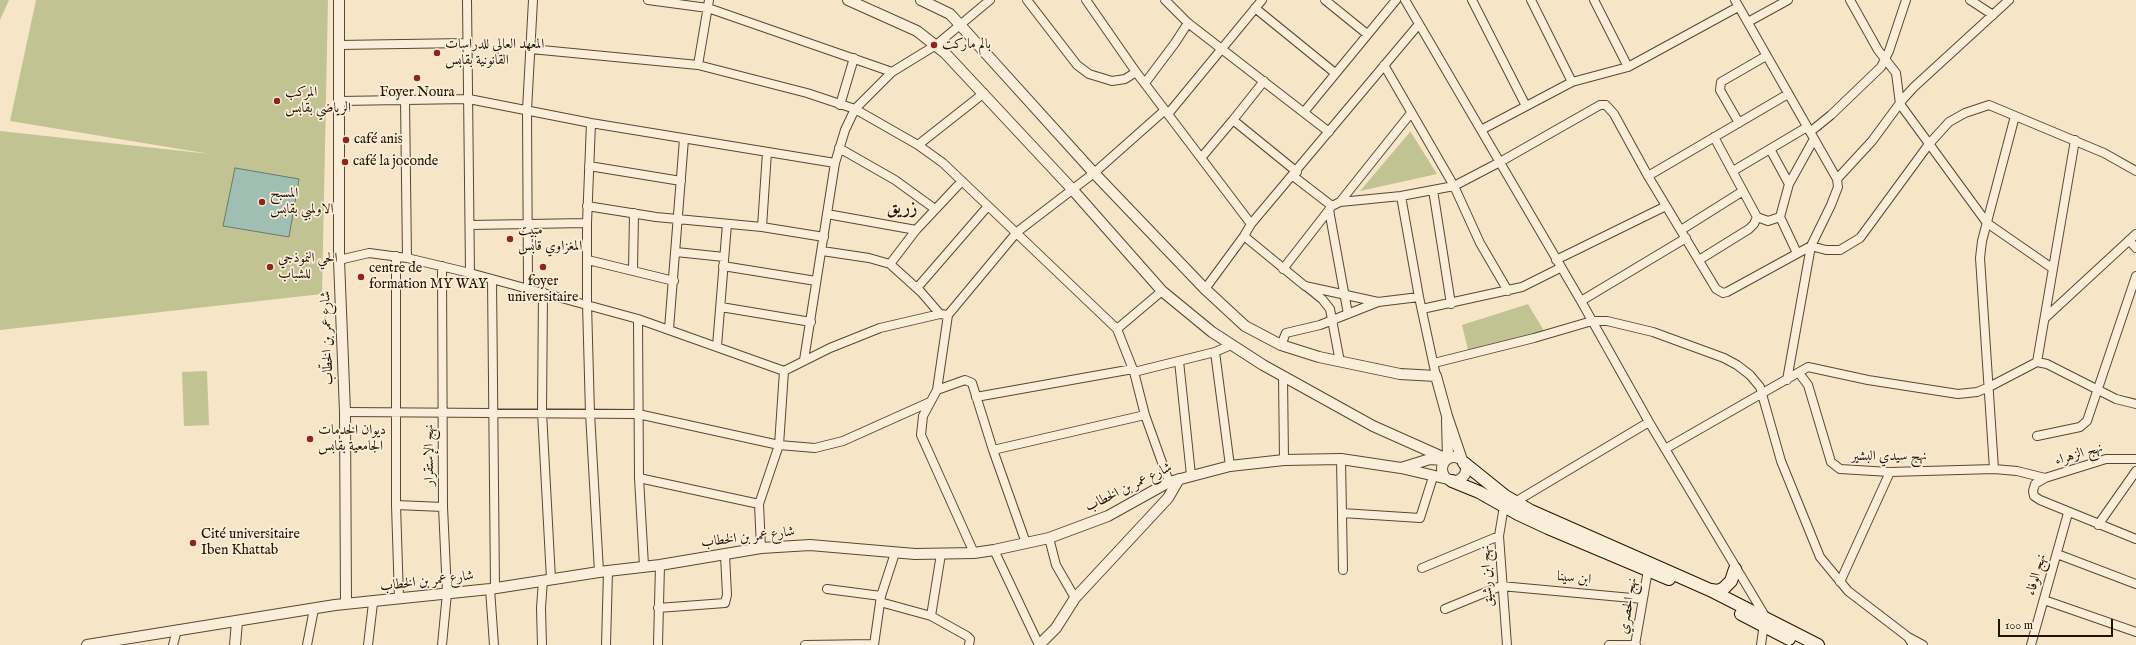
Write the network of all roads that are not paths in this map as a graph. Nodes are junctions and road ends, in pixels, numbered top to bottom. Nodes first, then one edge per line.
1 (339, 0) edge
2 (467, 0) edge
3 (532, 0) edge
4 (648, 0) edge
5 (848, 0) edge
6 (921, 0) edge
7 (990, 0) edge
8 (1028, 0) edge
9 (1086, 0) edge
10 (1165, 0) edge
11 (1262, 0) edge
12 (1325, 0) edge
13 (1396, 0) edge
14 (1405, 0) edge
15 (1472, 0) edge
16 (1531, 0) edge
17 (1594, 0) edge
18 (1788, 0) edge
19 (1850, 0) edge
20 (1906, 0) edge
21 (1970, 0) edge
22 (2009, 0) edge
23 (1736, 3) edge
24 (708, 4) edge
25 (1255, 8) junction
26 (1993, 15) junction
27 (1748, 22) junction
28 (1188, 23) junction
29 (1419, 24) junction
30 (961, 26) junction
31 (1367, 34) junction
32 (467, 43) junction
33 (339, 45) junction
34 (936, 45) junction
35 (1222, 48) junction
36 (531, 49) junction
37 (1766, 56) junction
38 (854, 58) junction
39 (1885, 59) junction
40 (698, 65) junction
41 (1384, 65) junction
42 (1628, 67) junction
43 (892, 72) junction
44 (1136, 72) junction
45 (1335, 72) junction
46 (1264, 81) junction
47 (1572, 82) junction
48 (1145, 83) junction
49 (984, 93) junction
50 (1788, 94) junction
51 (405, 99) junction
52 (469, 99) junction
53 (339, 101) junction
54 (1900, 104) junction
55 (840, 105) junction
56 (1526, 106) junction
57 (527, 110) junction
58 (855, 110) junction
59 (1167, 112) junction
60 (1304, 112) junction
61 (1411, 113) junction
62 (2015, 116) junction
63 (1232, 120) junction
64 (591, 123) junction
65 (1740, 123) junction
66 (1481, 130) junction
67 (1330, 132) junction
68 (1810, 133) junction
69 (1714, 137) junction
70 (684, 139) junction
71 (2075, 140) junction
72 (1929, 144) junction
73 (918, 145) junction
74 (839, 148) junction
75 (1770, 149) junction
76 (767, 152) junction
77 (1201, 158) junction
78 (835, 162) junction
79 (1500, 162) junction
80 (589, 166) junction
81 (1733, 171) junction
82 (2136, 171) edge
83 (1094, 172) junction
84 (1295, 174) junction
85 (1648, 176) junction
86 (1837, 179) junction
87 (681, 181) junction
88 (962, 181) junction
89 (1789, 184) junction
90 (1454, 186) junction
91 (1072, 189) junction
92 (1433, 190) junction
93 (1744, 191) junction
94 (1401, 196) junction
95 (1340, 202) junction
96 (587, 206) junction
97 (988, 206) junction
98 (1666, 206) junction
99 (935, 208) junction
100 (1331, 208) junction
101 (634, 214) junction
102 (827, 214) junction
103 (1757, 217) junction
104 (1780, 217) junction
105 (679, 219) junction
106 (527, 223) junction
107 (587, 223) junction
108 (1987, 223) junction
109 (727, 224) junction
110 (1251, 224) junction
111 (470, 225) junction
112 (762, 227) junction
113 (916, 230) junction
114 (1681, 230) junction
115 (1016, 232) junction
116 (2136, 234) edge
117 (1244, 236) junction
118 (824, 237) junction
119 (1686, 238) junction
120 (2129, 240) junction
121 (1811, 246) junction
122 (2136, 248) edge
123 (822, 251) junction
124 (676, 252) junction
125 (1797, 253) junction
126 (396, 256) junction
127 (724, 257) junction
128 (407, 258) junction
129 (339, 260) junction
130 (588, 260) junction
131 (1699, 260) junction
132 (890, 264) junction
133 (1558, 264) junction
134 (442, 266) junction
135 (724, 266) junction
136 (2052, 268) junction
137 (1283, 269) junction
138 (633, 270) junction
139 (470, 273) junction
140 (2136, 276) edge
141 (492, 279) junction
142 (674, 281) junction
143 (816, 281) junction
144 (1305, 286) junction
145 (528, 288) junction
146 (917, 288) junction
147 (1205, 289) junction
148 (1508, 290) junction
149 (1162, 291) junction
150 (543, 292) junction
151 (1345, 294) junction
152 (1419, 297) junction
153 (1581, 301) junction
154 (1378, 302) junction
155 (587, 304) junction
156 (1451, 304) junction
157 (721, 306) junction
158 (1422, 309) junction
159 (944, 314) junction
160 (1348, 314) junction
161 (2045, 318) junction
162 (638, 319) junction
163 (1333, 320) junction
164 (1592, 321) junction
165 (811, 322) junction
166 (669, 329) junction
167 (1117, 329) junction
168 (1231, 345) junction
169 (1281, 345) junction
170 (717, 346) junction
171 (1215, 352) junction
172 (804, 360) junction
173 (1179, 361) junction
174 (1340, 362) junction
175 (2037, 362) junction
176 (1434, 363) junction
177 (1134, 370) junction
178 (784, 372) junction
179 (1799, 373) junction
180 (1283, 376) junction
181 (1436, 376) junction
182 (1787, 380) junction
183 (1989, 387) junction
184 (937, 390) junction
185 (2099, 391) junction
186 (1762, 394) junction
187 (976, 397) junction
188 (930, 402) junction
189 (2136, 404) edge
190 (345, 412) junction
191 (395, 412) junction
192 (444, 412) junction
193 (492, 412) junction
194 (542, 412) junction
195 (590, 412) junction
196 (638, 414) junction
197 (1145, 415) junction
198 (1447, 416) junction
199 (1649, 422) junction
200 (2037, 436) dead end
201 (779, 445) junction
202 (1665, 449) junction
203 (993, 450) junction
204 (2136, 458) edge
205 (1341, 459) junction
206 (1447, 459) junction
207 (1284, 460) junction
208 (1463, 462) junction
209 (1230, 466) junction
210 (1401, 468) junction
211 (1994, 469) junction
212 (2136, 471) edge
213 (1890, 472) junction
214 (1191, 475) junction
215 (1433, 477) junction
216 (639, 478) junction
217 (1180, 478) junction
218 (2045, 478) junction
219 (1450, 480) junction
220 (1169, 482) junction
221 (758, 504) junction
222 (1509, 504) junction
223 (396, 505) junction
224 (443, 506) junction
225 (1342, 513) junction
226 (2068, 513) junction
227 (2098, 525) junction
228 (1499, 536) junction
229 (1049, 538) junction
230 (2136, 539) edge
231 (1026, 543) junction
232 (761, 548) junction
233 (994, 550) junction
234 (895, 553) junction
235 (974, 553) junction
236 (941, 554) junction
237 (2057, 554) junction
238 (725, 555) junction
239 (660, 565) junction
240 (644, 566) junction
241 (1422, 568) dead end
242 (1735, 569) junction
243 (1343, 570) dead end
244 (1648, 570) junction
245 (603, 571) junction
246 (547, 580) junction
247 (1840, 582) junction
248 (2136, 584) edge
249 (1501, 586) junction
250 (492, 588) junction
251 (827, 589) dead end
252 (1710, 590) junction
253 (447, 593) junction
254 (399, 598) junction
255 (1075, 598) junction
256 (880, 599) junction
257 (1643, 599) junction
258 (2044, 600) junction
259 (373, 602) junction
260 (346, 604) junction
261 (658, 608) junction
262 (314, 609) junction
263 (1445, 609) dead end
264 (931, 616) junction
265 (1765, 621) junction
266 (238, 622) junction
267 (177, 630) junction
268 (2136, 632) edge
269 (1908, 637) junction
270 (125, 642) edge
271 (874, 644) edge
272 (87, 645) edge
273 (173, 645) edge
274 (235, 645) edge
275 (307, 645) edge
276 (368, 645) edge
277 (442, 645) edge
278 (494, 645) edge
279 (542, 645) edge
280 (606, 645) edge
281 (658, 645) edge
282 (805, 645) edge
283 (969, 645) edge
284 (1039, 645) edge
285 (1506, 645) edge
286 (1609, 645) edge
287 (1636, 645) edge
288 (1762, 645) edge
289 (1802, 645) edge
290 (1818, 645) edge
291 (1912, 645) edge
292 (1923, 645) edge
293 (2031, 645) edge

1 - 33 street, شارع عمر بن الخطّاب
2 - 32 street
3 - 36 street
4 - 24 street
5 - 34 street
6 - 30 street
7 - 30 street
8 - 44 street
9 - 44 street
10 - 28 street
11 - 25 street
12 - 31 street
13 - 31 street
14 - 29 street
15 - 56 street
16 - 47 street
17 - 42 street
18 - 27 street
19 - 39 street
20 - 39 street
21 - 26 street
22 - 26 street
23 - 27 street
23 - 42 street
24 - 38 street
24 - 40 street
25 - 35 street
25 - 45 street
26 - 54 street
27 - 37 street
28 - 35 street
28 - 48 street
29 - 41 street
29 - 66 street
30 - 34 street
30 - 83 street
31 - 45 street
32 - 33 street
32 - 52 street
33 - 53 street, شارع عمر بن الخطّاب
34 - 43 street
34 - 49 street
35 - 46 street
35 - 59 street
36 - 40 street
36 - 57 street
37 - 50 street
37 - 65 street
38 - 43 street
38 - 55 street
39 - 54 street
39 - 68 street
40 - 55 street
41 - 61 street
41 - 67 street
42 - 47 street
43 - 58 street
44 - 48 street
45 - 60 street
46 - 60 street
46 - 63 street
47 - 56 street
48 - 59 street
49 - 73 street
49 - 91 street
50 - 65 street
50 - 68 street
51 - 52 street
51 - 53 street
51 - 128 street
52 - 57 street
52 - 111 street
53 - 129 street, شارع عمر بن الخطّاب
54 - 72 street
54 - 86 street
55 - 58 street
56 - 66 street
57 - 64 street
57 - 106 street
58 - 73 street
58 - 74 street
59 - 77 street
59 - 83 street
60 - 67 street
61 - 90 street
61 - 95 street
62 - 71 street
62 - 72 street
62 - 108 street
63 - 77 street
63 - 84 street
64 - 70 street
64 - 80 street
65 - 69 street
66 - 79 street
67 - 84 street
68 - 75 street
68 - 86 street
68 - 89 street
69 - 81 street
69 - 85 street
70 - 76 street
70 - 87 street
71 - 82 street
71 - 136 street
72 - 108 street
72 - 121 street
73 - 88 street
74 - 78 street
74 - 99 street
75 - 81 street
75 - 89 street
76 - 78 street
76 - 112 street
77 - 110 street
78 - 102 street
79 - 85 street
79 - 90 street
79 - 133 street
80 - 87 street
80 - 96 street
81 - 93 street
83 - 91 street
83 - 147 street
84 - 100 street
84 - 110 street
85 - 98 street
86 - 121 street
87 - 105 street
88 - 97 street
88 - 99 street
89 - 104 street
90 - 92 street
90 - 148 street
91 - 115 street
91 - 149 street
92 - 94 street
92 - 156 street
93 - 103 street
93 - 114 street
94 - 95 street
94 - 152 street
95 - 100 street
96 - 101 street
96 - 107 street
97 - 115 street
97 - 146 street
98 - 114 street
98 - 133 street
99 - 113 street
100 - 137 street
100 - 151 street
101 - 105 street
101 - 138 street
102 - 113 street
102 - 118 street
103 - 104 street
103 - 131 street
104 - 125 street
105 - 109 street
105 - 124 street
106 - 107 street
106 - 111 street
106 - 145 street
107 - 130 street
108 - 136 street
108 - 183 street
109 - 112 street
109 - 127 street
110 - 117 street
111 - 139 street
112 - 118 street
113 - 132 street
114 - 119 street
115 - 159 street
115 - 167 street
116 - 120 street
117 - 137 street
117 - 147 street
118 - 123 street
119 - 131 street
119 - 153 street
120 - 122 street
120 - 161 street
121 - 125 street
121 - 182 street
123 - 132 street
123 - 143 street
124 - 127 street
124 - 142 street
125 - 131 street
126 - 128 street
126 - 129 street
126 - 191 street
127 - 135 street
128 - 134 street
129 - 190 street, شارع عمر بن الخطّاب
130 - 138 street
130 - 155 street
132 - 146 street
133 - 148 street
133 - 153 street
134 - 139 street
134 - 192 street, نهج الإستقرار
135 - 143 street
135 - 157 street
136 - 161 street
137 - 144 street
138 - 142 street
139 - 141 street
140 - 185 street
141 - 145 street
141 - 193 street
142 - 166 street
143 - 165 street
144 - 151 street
144 - 163 street
145 - 150 street
146 - 159 street
147 - 169 street
148 - 156 street
149 - 167 street
149 - 168 street
150 - 155 street
150 - 194 street
151 - 154 street
151 - 160 street
152 - 154 street
152 - 158 street
153 - 164 street
154 - 160 street
155 - 162 street
155 - 195 street
156 - 158 street
157 - 165 street
157 - 170 street
158 - 176 street
159 - 172 street
159 - 184 street
160 - 163 street
161 - 175 street
162 - 166 street
162 - 196 street
163 - 169 street
163 - 174 street
164 - 176 street
164 - 186 street
164 - 199 street
165 - 172 street
166 - 170 street
167 - 177 street
168 - 171 street
168 - 180 street
169 - 174 street
170 - 178 street
171 - 173 street
171 - 209 street
172 - 178 street
173 - 177 street
173 - 214 street
174 - 181 street
175 - 183 street
175 - 185 street
176 - 181 street
177 - 187 street
177 - 197 street
178 - 201 street
179 - 182 street
179 - 183 street
179 - 213 street, نهج سيدي البشير
180 - 206 street
180 - 207 street
181 - 198 street
182 - 186 street
183 - 211 street
184 - 187 street
184 - 188 street
185 - 189 street
185 - 200 street
186 - 202 street
186 - 247 street
187 - 203 street
188 - 201 street
188 - 235 street
190 - 191 street
190 - 260 street, شارع عمر بن الخطّاب
191 - 192 street
191 - 223 street
192 - 193 street
192 - 224 street, نهج الإستقرار
193 - 194 street
193 - 250 street
194 - 195 street
194 - 246 street
195 - 196 street
195 - 245 street
196 - 201 street
196 - 216 street
197 - 203 street
197 - 220 street
198 - 206 street
198 - 208 street
199 - 202 street
199 - 222 street
201 - 221 street
202 - 242 street
203 - 231 street
204 - 218 street, نهج الزهراء
205 - 207 street, شارع عمر بن الخطاب
205 - 210 street, شارع عمر بن الخطاب
205 - 225 street
206 - 208 street
206 - 210 street
206 - 219 street
207 - 209 street, شارع عمر بن الخطاب
208 - 219 street
208 - 222 main road
209 - 214 street, شارع عمر بن الخطاب
210 - 215 street, شارع عمر بن الخطاب
211 - 213 street, نهج سيدي البشير
211 - 218 street, نهج سيدي البشير
212 - 227 street
213 - 247 street
214 - 217 street, شارع عمر بن الخطاب
215 - 219 street, شارع عمر بن الخطاب
215 - 225 street
216 - 221 street
216 - 240 street
217 - 220 street, شارع عمر بن الخطاب
217 - 255 street
218 - 226 street, نهج الزهراء
219 - 222 main road
220 - 229 street, شارع عمر بن الخطاب
221 - 232 street
222 - 228 street, نهج ابن رشيق
222 - 244 main road
222 - 252 main road
223 - 224 street
223 - 254 street
224 - 253 street, نهج الإستقرار
225 - 243 street
226 - 227 street
226 - 237 street, نهج الوفاء
227 - 230 street
228 - 241 street
228 - 249 street, نهج ابن رشيق
229 - 231 street, شارع عمر بن الخطاب
229 - 255 street
231 - 233 street, شارع عمر بن الخطاب
232 - 234 street, شارع عمر بن الخطاب
232 - 238 street, شارع عمر بن الخطاب
233 - 235 street, شارع عمر بن الخطاب
233 - 284 street
234 - 236 street, شارع عمر بن الخطاب
234 - 256 street
235 - 236 street, شارع عمر بن الخطاب
236 - 264 street
237 - 248 street
237 - 258 street, نهج الوفاء
238 - 239 street, شارع عمر بن الخطاب
238 - 261 street
239 - 240 street, شارع عمر بن الخطاب
239 - 261 street
240 - 245 street, شارع عمر بن الخطاب
242 - 252 main road
242 - 265 street
244 - 257 street, نهج الحصري
244 - 265 main road
245 - 246 street, شارع عمر بن الخطاب
245 - 280 street
246 - 250 street, شارع عمر بن الخطاب
246 - 279 street
247 - 269 street
249 - 257 street, ابن سينا
249 - 263 street
249 - 285 street, نهج ابن رشيق
250 - 253 street, شارع عمر بن الخطاب
250 - 278 street
251 - 256 street
252 - 265 main road
253 - 254 street, شارع عمر بن الخطاب
253 - 277 street, نهج الإستقرار
254 - 259 street, شارع عمر بن الخطاب
255 - 284 street
256 - 264 street
256 - 271 street
257 - 287 street, نهج الحصري
258 - 268 street
258 - 293 street, نهج الوفاء
259 - 260 street, شارع عمر بن الخطاب
259 - 276 street
260 - 262 street, شارع عمر بن الخطاب
261 - 281 street
262 - 266 street, شارع عمر بن الخطاب
262 - 275 street
264 - 283 street
265 - 288 street
265 - 289 main road
265 - 290 main road
266 - 267 street, شارع عمر بن الخطاب
266 - 274 street
267 - 270 street, شارع عمر بن الخطاب
267 - 273 street
269 - 291 street
269 - 292 street
270 - 272 street, شارع عمر بن الخطاب
271 - 282 street
286 - 287 street

